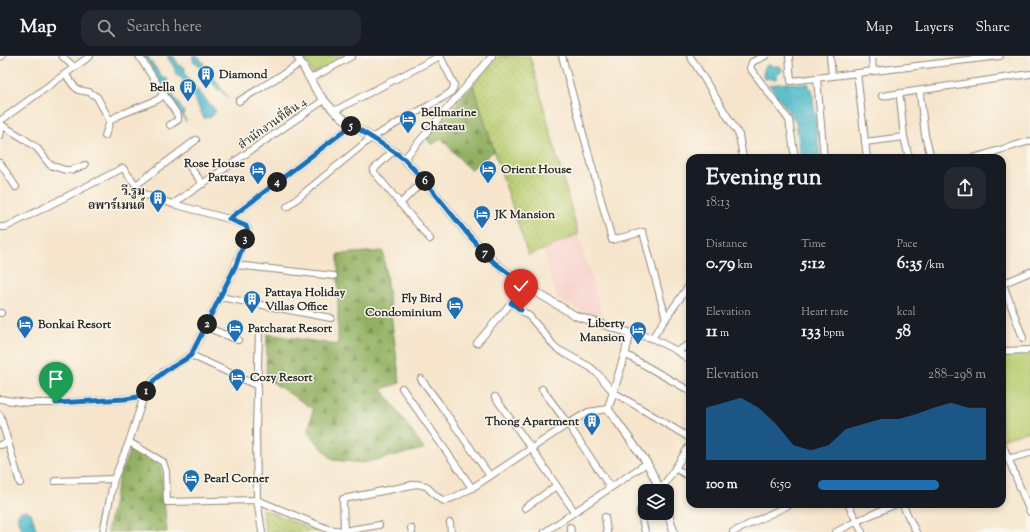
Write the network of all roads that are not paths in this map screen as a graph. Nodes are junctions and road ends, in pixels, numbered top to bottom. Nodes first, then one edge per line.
1 (62, 56) edge
2 (90, 56) edge
3 (139, 56) edge
4 (352, 56) edge
5 (440, 56) edge
6 (492, 56) edge
7 (562, 56) edge
8 (690, 56) edge
9 (764, 56) edge
10 (789, 56) edge
11 (830, 56) edge
12 (872, 56) edge
13 (1000, 56) edge
14 (299, 59) edge
15 (74, 67) junction
16 (873, 71) junction
17 (857, 73) junction
18 (66, 74) junction
19 (1030, 74) edge
20 (832, 76) junction
21 (817, 78) junction
22 (310, 79) junction
23 (162, 93) junction
24 (920, 94) dead end
25 (882, 96) dead end
26 (900, 98) dead end
27 (324, 100) junction
28 (239, 101) dead end
29 (334, 111) junction
30 (110, 121) junction
31 (1, 123) edge
32 (170, 124) dead end
33 (352, 125) junction
34 (0, 136) edge
35 (105, 136) dead end
36 (904, 137) junction
37 (371, 138) junction
38 (196, 140) dead end
39 (1030, 141) edge
40 (865, 142) junction
41 (393, 151) junction
42 (742, 154) edge
43 (793, 154) edge
44 (824, 154) edge
45 (866, 154) edge
46 (908, 154) edge
47 (930, 154) edge
48 (986, 154) edge
49 (404, 159) junction
50 (0, 163) edge
51 (85, 165) dead end
52 (189, 166) dead end
53 (424, 180) junction
54 (203, 184) junction
55 (136, 185) junction
56 (16, 187) dead end
57 (173, 204) junction
58 (400, 204) junction
59 (287, 207) dead end
60 (229, 219) junction
61 (0, 227) edge
62 (430, 239) dead end
63 (236, 265) junction
64 (1030, 272) edge
65 (334, 276) dead end
66 (1006, 282) edge
67 (524, 285) junction
68 (686, 290) edge
69 (1006, 294) edge
70 (220, 297) junction
71 (511, 303) junction
72 (331, 318) dead end
73 (666, 319) junction
74 (206, 327) junction
75 (259, 332) dead end
76 (630, 333) junction
77 (652, 338) junction
78 (1023, 338) dead end
79 (238, 340) dead end
80 (477, 343) dead end
81 (686, 346) edge
82 (1030, 350) edge
83 (677, 351) junction
84 (1006, 351) edge
85 (626, 354) junction
86 (191, 355) junction
87 (686, 357) edge
88 (421, 379) dead end
89 (53, 383) dead end
90 (258, 386) junction
91 (402, 388) dead end
92 (542, 388) dead end
93 (686, 389) edge
94 (613, 392) junction
95 (144, 396) junction
96 (494, 397) dead end
97 (0, 399) edge
98 (56, 403) junction
99 (608, 409) junction
100 (0, 415) edge
101 (568, 424) junction
102 (686, 436) edge
103 (129, 442) junction
104 (8, 443) junction
105 (0, 445) edge
106 (532, 448) junction
107 (686, 451) edge
108 (1006, 454) edge
109 (1030, 454) edge
110 (1008, 459) junction
111 (647, 462) junction
112 (675, 468) junction
113 (686, 475) edge
114 (490, 476) junction
115 (114, 480) junction
116 (55, 481) dead end
117 (20, 483) dead end
118 (658, 484) edge
119 (665, 484) edge
120 (556, 486) junction
121 (610, 487) junction
122 (472, 488) junction
123 (257, 500) junction
124 (525, 508) dead end
125 (783, 508) edge
126 (850, 508) edge
127 (887, 508) edge
128 (904, 508) edge
129 (574, 511) junction
130 (1030, 512) edge
131 (604, 517) dead end
132 (642, 520) edge
133 (670, 520) edge
134 (857, 521) junction
135 (450, 523) dead end
136 (379, 525) dead end
137 (344, 531) junction
138 (103, 532) edge
139 (262, 532) edge
140 (451, 532) edge
141 (544, 532) edge
142 (607, 532) edge
143 (645, 532) edge
144 (674, 532) edge
145 (733, 532) edge
146 (836, 532) edge
147 (862, 532) edge
148 (916, 532) edge

1 - 15 street
2 - 15 street
3 - 23 street
4 - 22 street
5 - 29 street
5 - 37 street
6 - 49 street
7 - 73 street
8 - 42 street
9 - 43 street
10 - 21 street
11 - 20 street
12 - 16 street
13 - 16 street
14 - 22 street
14 - 28 street
15 - 18 street
16 - 17 street
17 - 20 street
17 - 40 street
18 - 30 street
18 - 31 street
19 - 25 street
20 - 21 street
21 - 44 street
22 - 27 street
23 - 30 street
23 - 32 street
24 - 47 street
26 - 36 street
27 - 29 street
27 - 54 street, สำนักงานที่ดิน 4
29 - 33 street
30 - 35 street
31 - 34 street
31 - 51 street
33 - 37 street
33 - 60 street
36 - 40 street
36 - 46 street
37 - 41 street
37 - 59 street
38 - 55 street
39 - 48 street
40 - 45 street
41 - 49 street
41 - 58 street
49 - 53 street
50 - 56 street
52 - 54 street
53 - 58 street
53 - 67 street
54 - 57 street, สำนักงานที่ดิน 4
55 - 57 street
55 - 61 street
57 - 60 street
58 - 62 street
60 - 63 street
63 - 65 street
63 - 70 street
64 - 66 street
67 - 71 street
67 - 76 street
68 - 73 street
69 - 78 street
70 - 72 street
70 - 74 street
71 - 80 street
71 - 94 street
73 - 77 street
74 - 79 street
74 - 86 street
75 - 90 street
76 - 77 street
76 - 85 street
77 - 83 street
81 - 83 street
82 - 84 street
83 - 87 street
85 - 93 street
85 - 94 street
86 - 90 street
86 - 95 street
88 - 114 street
89 - 98 street
90 - 123 street
91 - 122 street
92 - 101 street
94 - 99 street
94 - 102 street
95 - 98 street
95 - 103 street
96 - 106 street
97 - 98 street
99 - 101 street
99 - 111 street
100 - 104 street
101 - 106 street
101 - 121 street
103 - 115 street
103 - 123 street
104 - 105 street
104 - 117 street
106 - 114 street
106 - 120 street
107 - 112 street
108 - 110 street
109 - 110 street
110 - 130 street
111 - 118 street
111 - 121 street
112 - 113 street
112 - 119 street
114 - 122 street
115 - 116 street
115 - 138 street
120 - 124 street
120 - 129 street
121 - 129 street
122 - 137 street
123 - 137 street
123 - 139 street
125 - 145 street
126 - 134 street
127 - 134 street
128 - 148 street
129 - 141 street
131 - 142 street
132 - 143 street
133 - 144 street
134 - 146 street
134 - 147 street
135 - 140 street
136 - 137 street

